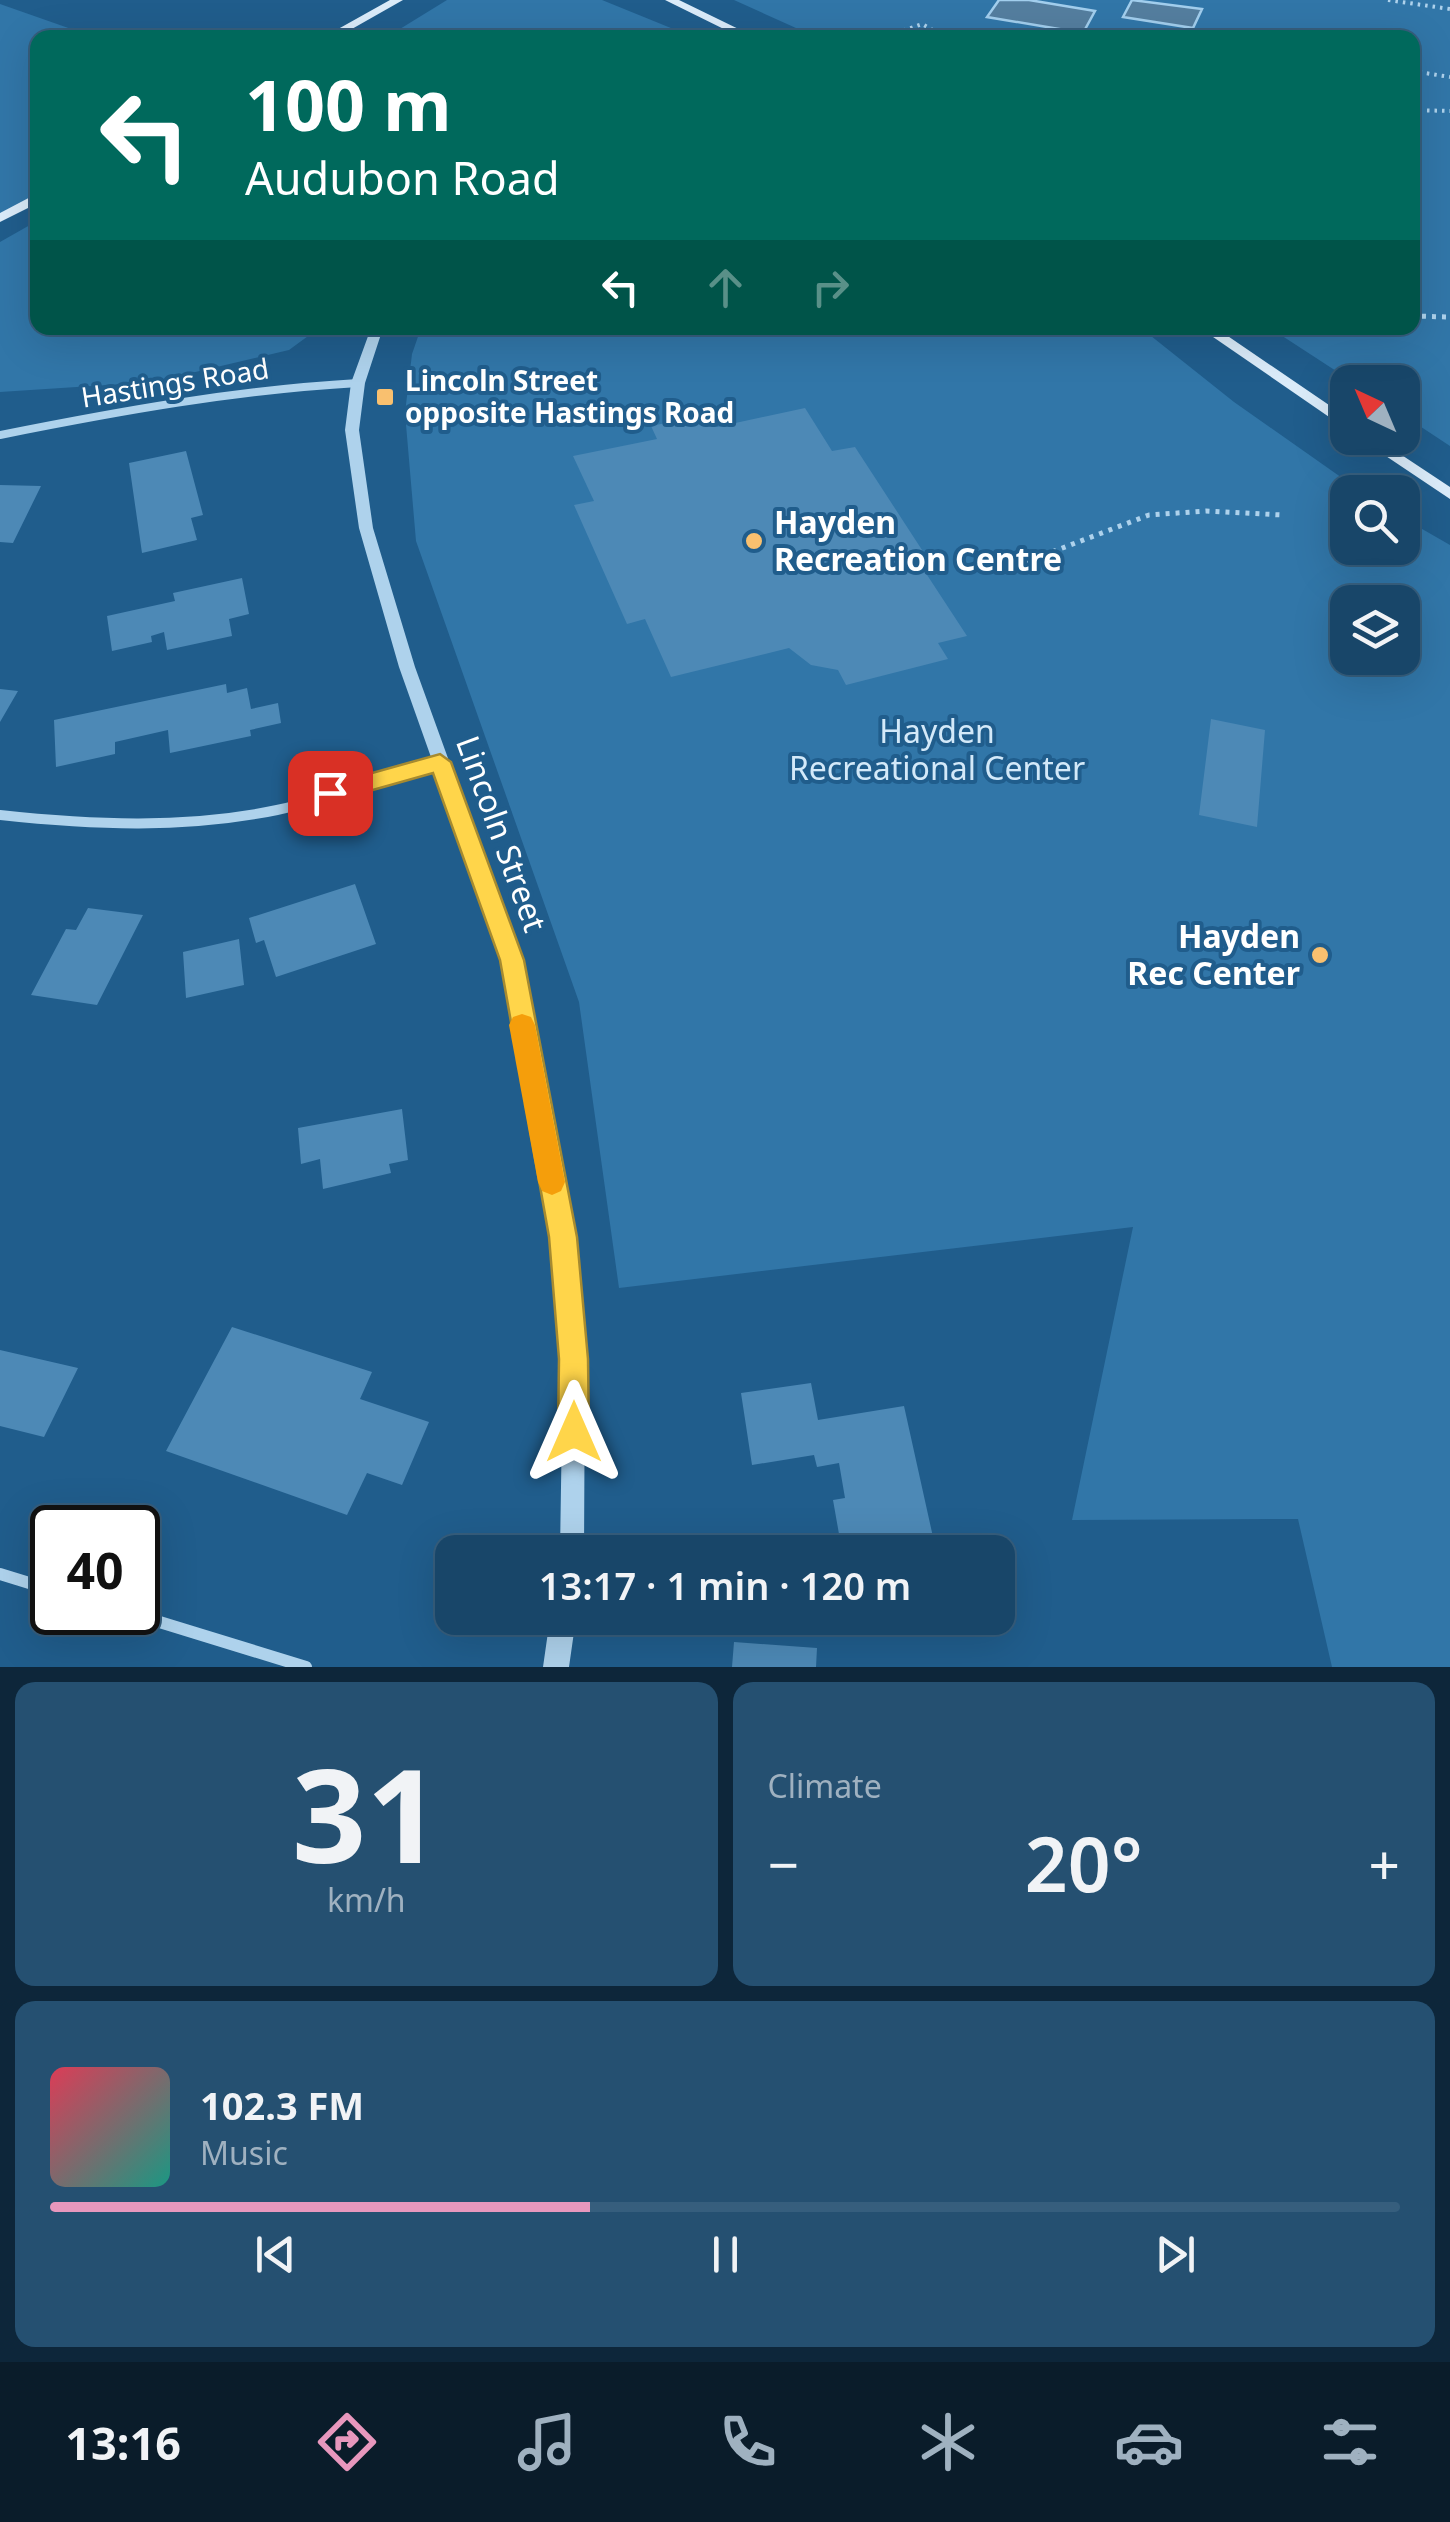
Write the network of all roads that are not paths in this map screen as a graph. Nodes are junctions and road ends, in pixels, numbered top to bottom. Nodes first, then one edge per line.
1 (398, 0) edge
2 (670, 0) edge
3 (342, 30) edge
4 (735, 30) edge
5 (30, 201) edge
6 (0, 218) edge
7 (375, 335) edge
8 (1217, 335) edge
9 (358, 384) junction
10 (1330, 413) edge
11 (0, 436) edge
12 (1392, 455) edge
13 (1450, 494) edge
14 (440, 762) junction
15 (0, 815) edge
16 (572, 1535) edge
17 (0, 1574) edge
18 (30, 1583) edge
19 (160, 1622) edge
20 (561, 1635) edge
21 (306, 1667) edge
22 (556, 1667) edge

1 - 3 main road
2 - 4 main road
5 - 6 main road
7 - 9 street, Lincoln Street
8 - 10 main road
9 - 11 street, Hastings Road
9 - 14 street, Lincoln Street
12 - 13 main road
14 - 15 street
14 - 16 street, Lincoln Street
17 - 18 street
19 - 21 street
20 - 22 street

